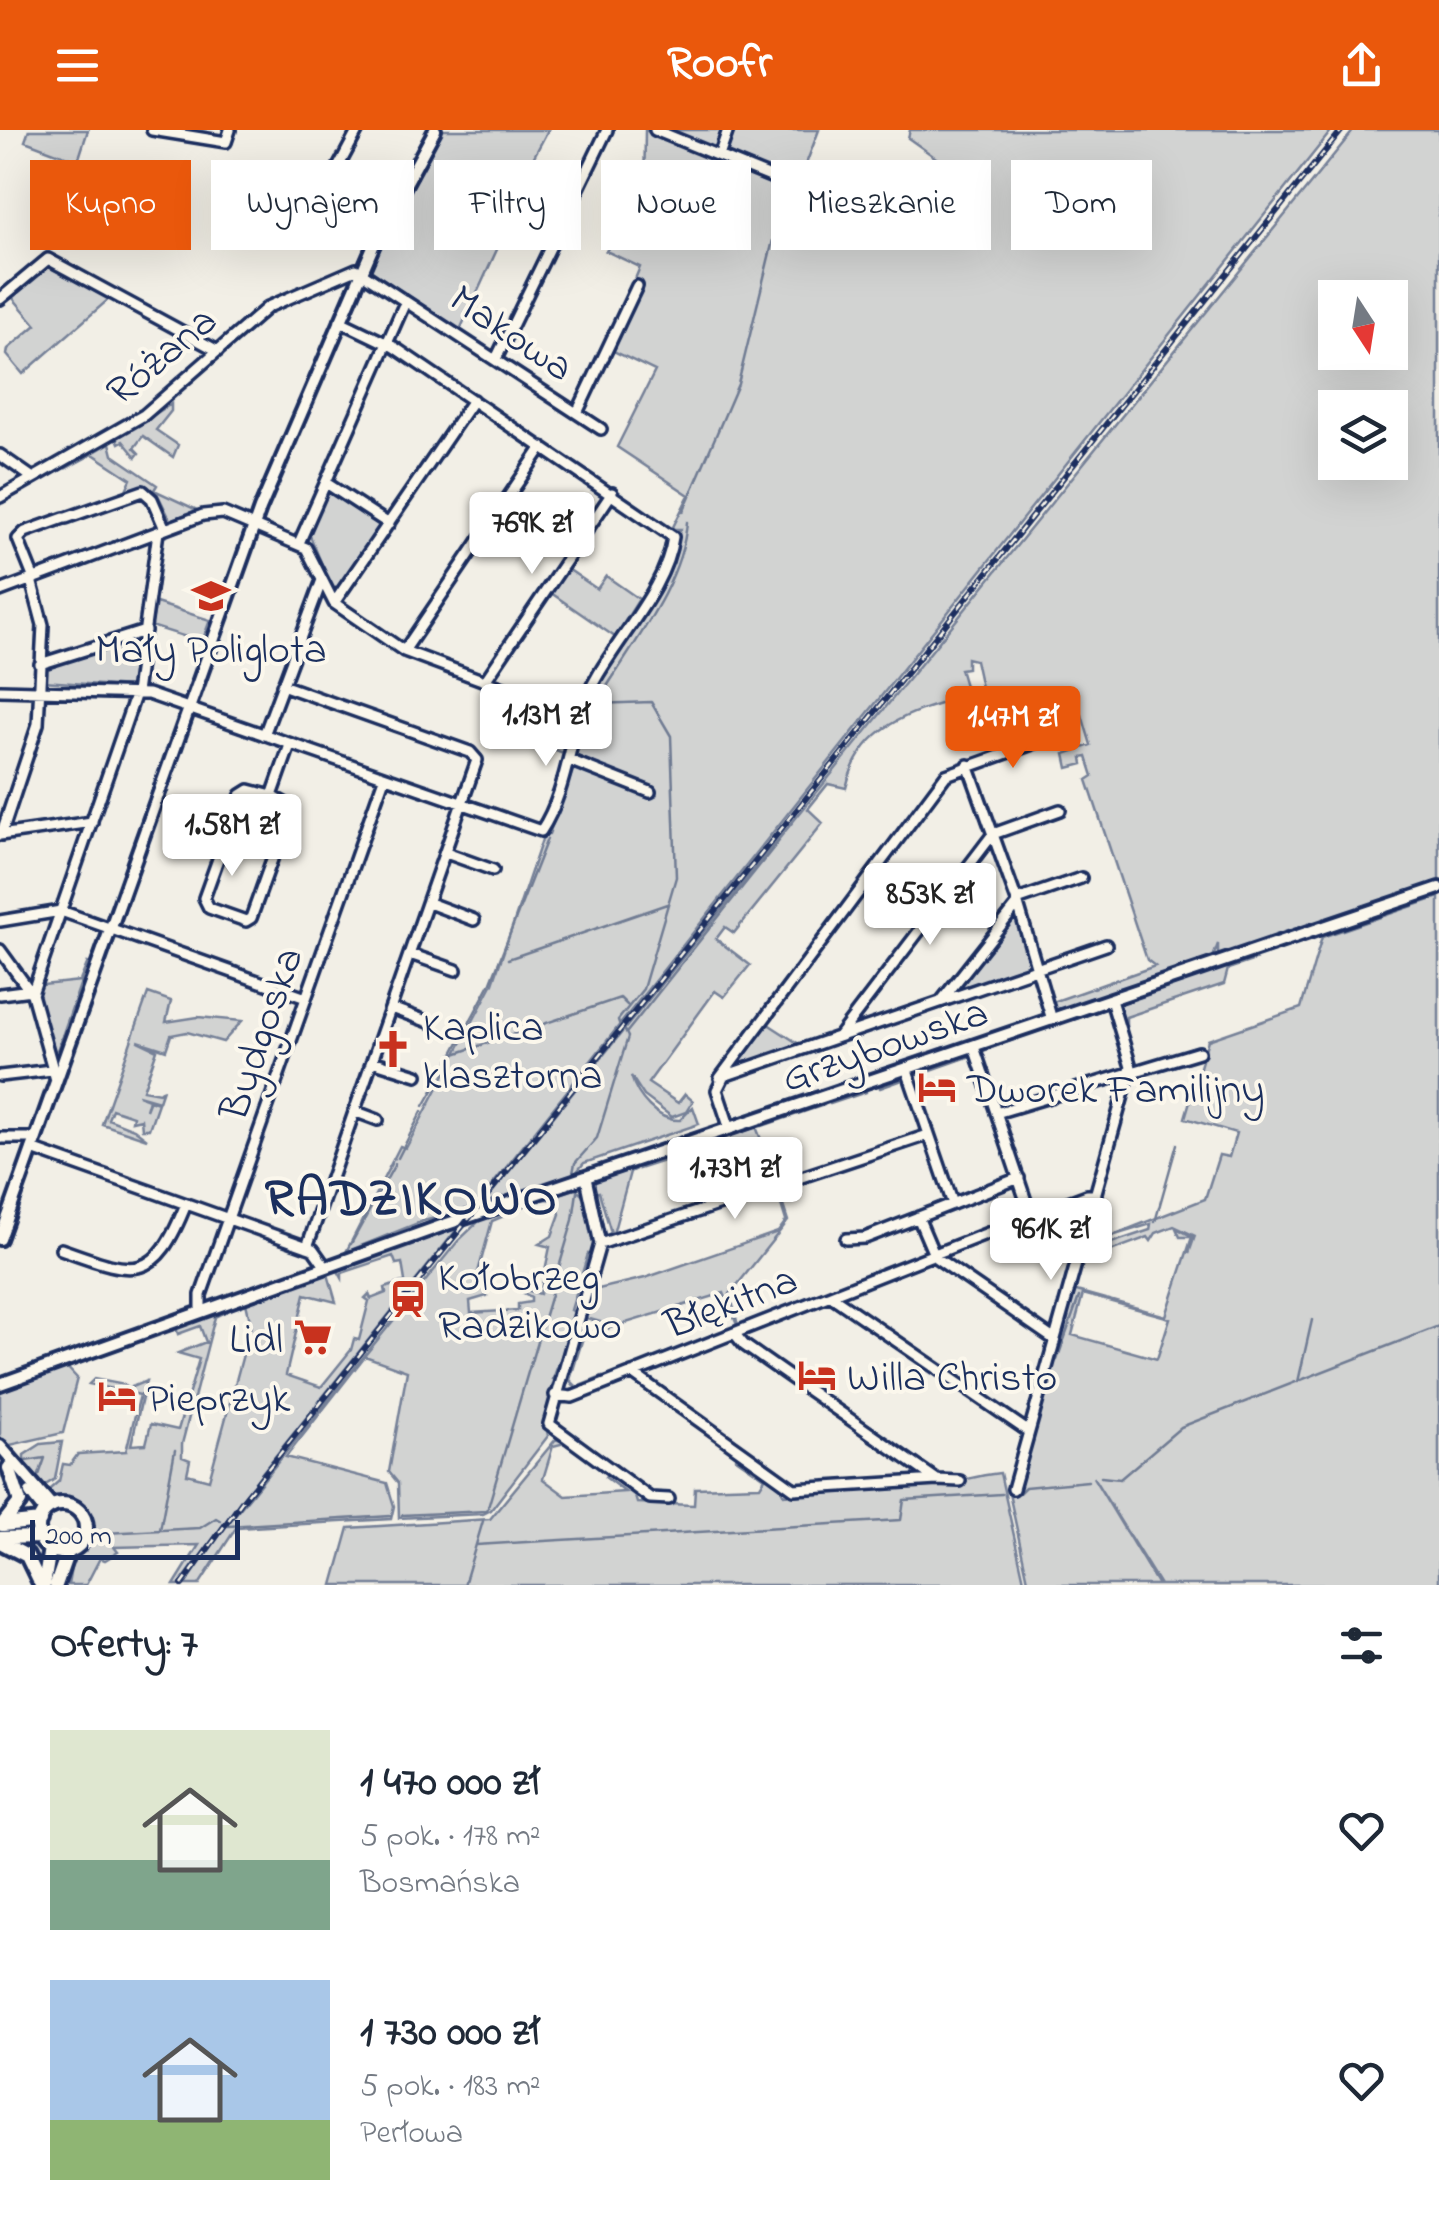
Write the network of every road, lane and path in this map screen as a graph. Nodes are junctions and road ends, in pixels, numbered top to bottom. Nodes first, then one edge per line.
1 (152, 130) edge
2 (230, 130) edge
3 (358, 130) edge
4 (435, 130) edge
5 (608, 130) edge
6 (655, 130) edge
7 (728, 130) edge
8 (719, 156) junction
9 (342, 160) edge
10 (771, 177) edge
11 (362, 271) junction
12 (637, 286) dead end
13 (0, 299) edge
14 (402, 307) dead end
15 (340, 321) junction
16 (386, 342) junction
17 (218, 351) junction
18 (496, 359) junction
19 (473, 400) junction
20 (576, 413) junction
21 (601, 429) dead end
22 (542, 447) junction
23 (0, 455) edge
24 (33, 478) junction
25 (326, 483) junction
26 (612, 493) junction
27 (0, 497) edge
28 (254, 524) junction
29 (388, 524) junction
30 (162, 531) junction
31 (299, 543) junction
32 (32, 576) junction
33 (322, 580) junction
34 (0, 591) edge
35 (334, 603) junction
36 (146, 631) junction
37 (404, 651) junction
38 (40, 664) junction
39 (484, 682) junction
40 (282, 686) junction
41 (40, 689) junction
42 (0, 690) edge
43 (136, 693) junction
44 (188, 708) junction
45 (579, 716) junction
46 (264, 735) junction
47 (1041, 740) dead end
48 (290, 744) junction
49 (569, 760) junction
50 (968, 765) junction
51 (384, 778) junction
52 (650, 792) dead end
53 (272, 796) junction
54 (463, 804) junction
55 (1060, 810) dead end
56 (92, 822) junction
57 (993, 834) junction
58 (0, 835) edge
59 (446, 853) junction
60 (493, 870) dead end
61 (1081, 878) dead end
62 (1439, 888) edge
63 (1018, 902) junction
64 (429, 903) junction
65 (61, 911) junction
66 (474, 920) dead end
67 (0, 921) edge
68 (110, 928) junction
69 (1106, 945) dead end
70 (0, 950) edge
71 (410, 954) junction
72 (456, 970) dead end
73 (1038, 970) junction
74 (31, 992) junction
75 (0, 994) edge
76 (306, 998) junction
77 (1111, 1000) junction
78 (940, 1002) junction
79 (391, 1008) junction
80 (1052, 1020) junction
81 (429, 1022) dead end
82 (837, 1038) junction
83 (974, 1047) junction
84 (1199, 1052) dead end
85 (372, 1061) junction
86 (907, 1070) junction
87 (1130, 1072) junction
88 (54, 1075) junction
89 (418, 1075) dead end
90 (0, 1076) edge
91 (720, 1078) junction
92 (354, 1111) junction
93 (996, 1112) junction
94 (378, 1120) dead end
95 (730, 1129) junction
96 (928, 1135) junction
97 (0, 1138) edge
98 (34, 1144) junction
99 (586, 1178) junction
100 (1019, 1178) junction
101 (1096, 1195) junction
102 (0, 1199) edge
103 (14, 1200) junction
104 (186, 1204) junction
105 (953, 1204) junction
106 (1032, 1216) junction
107 (918, 1217) junction
108 (228, 1220) junction
109 (0, 1239) edge
110 (846, 1239) dead end
111 (600, 1244) junction
112 (306, 1247) junction
113 (61, 1249) dead end
114 (934, 1255) junction
115 (324, 1266) junction
116 (831, 1296) junction
117 (201, 1310) junction
118 (735, 1334) junction
119 (1055, 1340) junction
120 (632, 1373) junction
121 (3, 1380) edge
122 (555, 1395) junction
123 (1029, 1432) junction
124 (0, 1446) edge
125 (4, 1462) edge
126 (937, 1480) junction
127 (960, 1481) dead end
128 (1013, 1488) dead end
129 (668, 1499) dead end
130 (46, 1513) junction
131 (1, 1532) edge
132 (45, 1542) junction
133 (68, 1551) junction
134 (42, 1585) edge
135 (56, 1585) edge

1 - 2 street
3 - 9 street
4 - 11 street
5 - 18 street
6 - 8 street
7 - 8 street
8 - 10 street
11 - 15 street
11 - 17 street, Różana
11 - 18 street, Makowa
12 - 20 street, Makowa
13 - 17 street
14 - 16 street
15 - 16 street
15 - 28 street
16 - 19 street
16 - 25 street
17 - 24 street, Różana
18 - 20 street, Makowa
19 - 22 street
19 - 29 street
20 - 21 street, Makowa
22 - 26 street
22 - 37 street
23 - 24 street
24 - 27 street, Różana
25 - 29 street
25 - 31 street
26 - 39 street
26 - 45 street
28 - 30 street
28 - 31 street
28 - 44 street
29 - 35 street
30 - 32 street
30 - 32 street
30 - 36 street
31 - 33 street
32 - 34 street
32 - 38 street
33 - 35 street
33 - 40 street
35 - 37 street
36 - 38 street
36 - 43 street
37 - 39 street
38 - 41 street
39 - 45 street
40 - 46 street
40 - 54 street
41 - 42 street
41 - 43 street
41 - 58 street
43 - 44 street
43 - 56 street
44 - 46 street
44 - 68 street
45 - 49 street
46 - 48 street
47 - 50 street
48 - 51 street
48 - 53 street
49 - 52 street
49 - 54 street
50 - 57 street
50 - 91 street
51 - 54 street
51 - 76 street, Bydgoska
53 - 53 street
54 - 59 street
55 - 57 street
56 - 58 street
56 - 65 street
57 - 63 street
57 - 82 street
59 - 60 street
59 - 64 street
61 - 63 street
62 - 77 street, Grzybowska
63 - 73 street
63 - 78 street
64 - 66 street
64 - 71 street
65 - 67 street
65 - 68 street
65 - 74 street
68 - 76 street
68 - 88 street
69 - 73 street
70 - 74 street
71 - 72 street
71 - 79 street
73 - 78 street
73 - 80 street
74 - 75 street
74 - 88 street
76 - 108 street, Bydgoska
77 - 80 street, Grzybowska
77 - 87 street
78 - 82 street
79 - 81 street
79 - 85 street
80 - 83 street, Grzybowska
82 - 91 street
83 - 86 street, Grzybowska
83 - 93 street
84 - 87 street
85 - 89 street
85 - 92 street
86 - 95 street, Grzybowska
86 - 96 street
87 - 93 street
87 - 101 street
88 - 90 street
88 - 98 street
91 - 95 street
92 - 94 street
92 - 112 street
93 - 100 street
95 - 99 street, Grzybowska
96 - 105 street
96 - 111 street
97 - 98 street
98 - 103 street
98 - 104 street
99 - 111 street
99 - 115 street, Grzybowska
100 - 105 street
100 - 106 street
101 - 106 street, Błękitna
101 - 119 street
102 - 103 street
103 - 109 street
104 - 108 street
104 - 113 street
105 - 107 street
106 - 114 street, Błękitna
107 - 110 street
107 - 114 street
108 - 112 street
108 - 117 street, Bydgoska
111 - 122 street
112 - 115 street
114 - 116 street, Błękitna
114 - 119 street
115 - 117 street, Grzybowska
116 - 118 street, Błękitna
116 - 123 street
117 - 121 street, Grzybowska
118 - 120 street, Błękitna
118 - 126 street
119 - 123 street
120 - 122 street, Błękitna
120 - 126 street
122 - 129 street
123 - 128 street
124 - 130 street
125 - 130 street
125 - 131 main road
126 - 127 street
130 - 131 main road
130 - 132 main road
130 - 133 main road
131 - 132 main road
131 - 134 main road
132 - 133 main road
132 - 134 main road
133 - 135 main road

